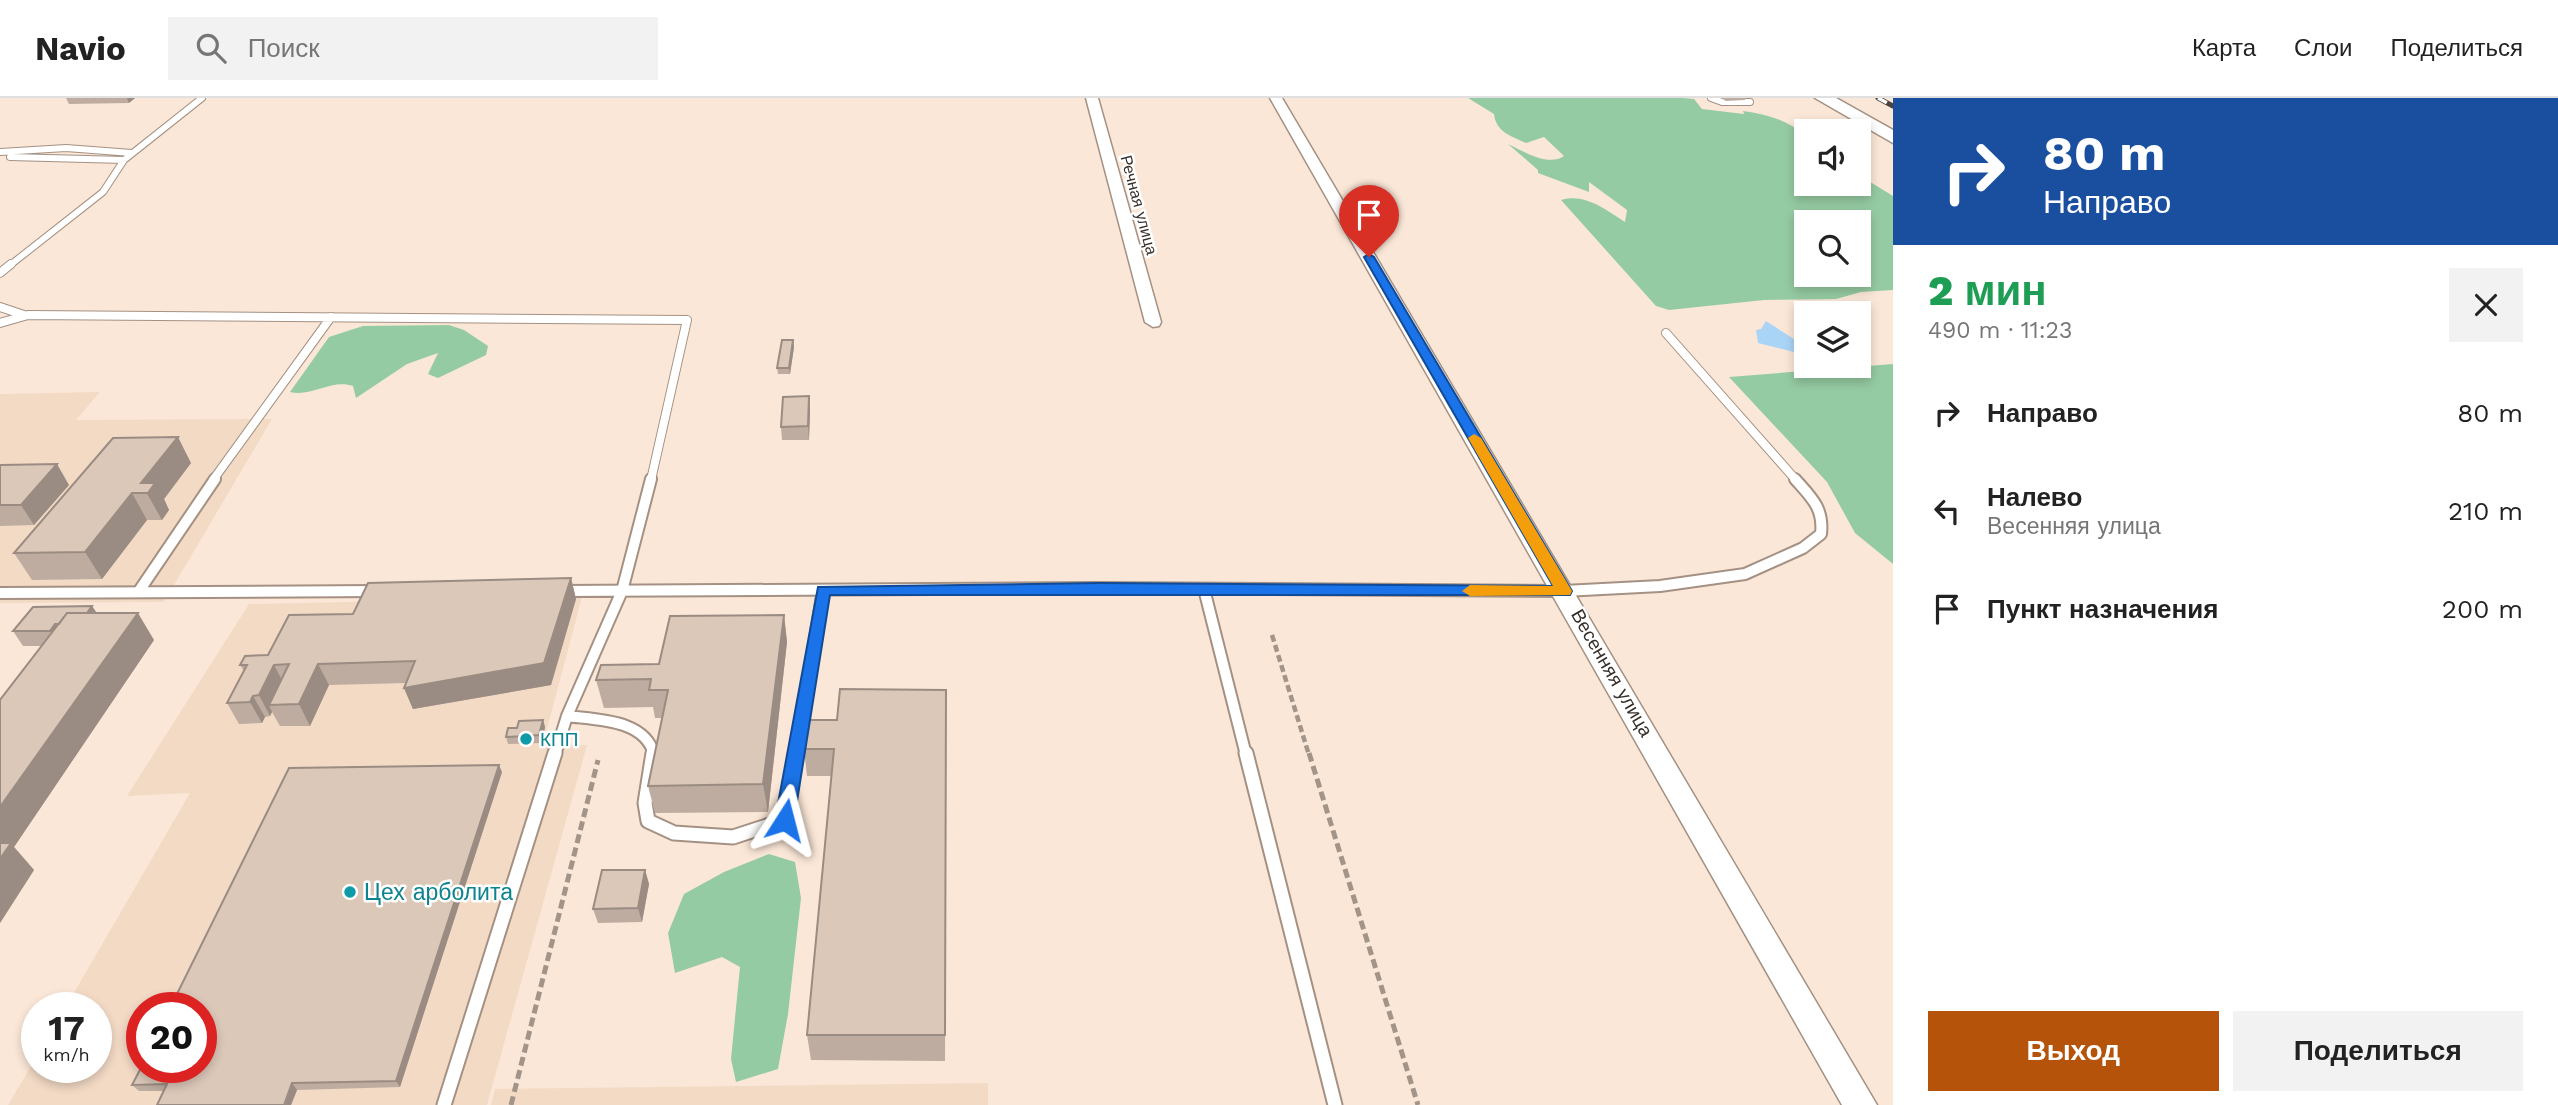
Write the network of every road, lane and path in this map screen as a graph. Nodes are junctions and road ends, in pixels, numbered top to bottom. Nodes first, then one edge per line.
1 (202, 98) edge
2 (1092, 98) edge
3 (1276, 98) edge
4 (1711, 98) edge
5 (1824, 98) edge
6 (1749, 103) dead end
7 (1893, 138) edge
8 (132, 153) junction
9 (0, 154) edge
10 (124, 160) junction
11 (1, 273) edge
12 (0, 307) edge
13 (28, 316) junction
14 (331, 317) junction
15 (1153, 322) dead end
16 (0, 323) edge
17 (1666, 333) dead end
18 (1205, 589) junction
19 (622, 590) junction
20 (823, 590) junction
21 (139, 591) junction
22 (387, 591) edge
23 (553, 591) edge
24 (1564, 591) junction
25 (0, 593) edge
26 (1272, 635) dead end
27 (567, 716) junction
28 (598, 760) dead end
29 (444, 1105) edge
30 (511, 1105) edge
31 (1335, 1105) edge
32 (1418, 1105) edge
33 (1860, 1105) edge

1 - 8 lane
2 - 15 street, Речная улица
3 - 24 street, Весенняя улица
4 - 6 lane
5 - 7 street
8 - 9 lane
8 - 10 lane
9 - 10 lane
10 - 11 lane
12 - 13 lane
13 - 14 lane
13 - 16 lane
14 - 19 lane
14 - 21 lane
17 - 24 lane
18 - 20 lane
18 - 24 lane
18 - 31 lane
19 - 20 lane
19 - 23 lane
19 - 27 lane
20 - 27 lane
21 - 22 lane
21 - 25 lane
24 - 33 street, Весенняя улица
26 - 32 path
27 - 29 lane
28 - 30 path

